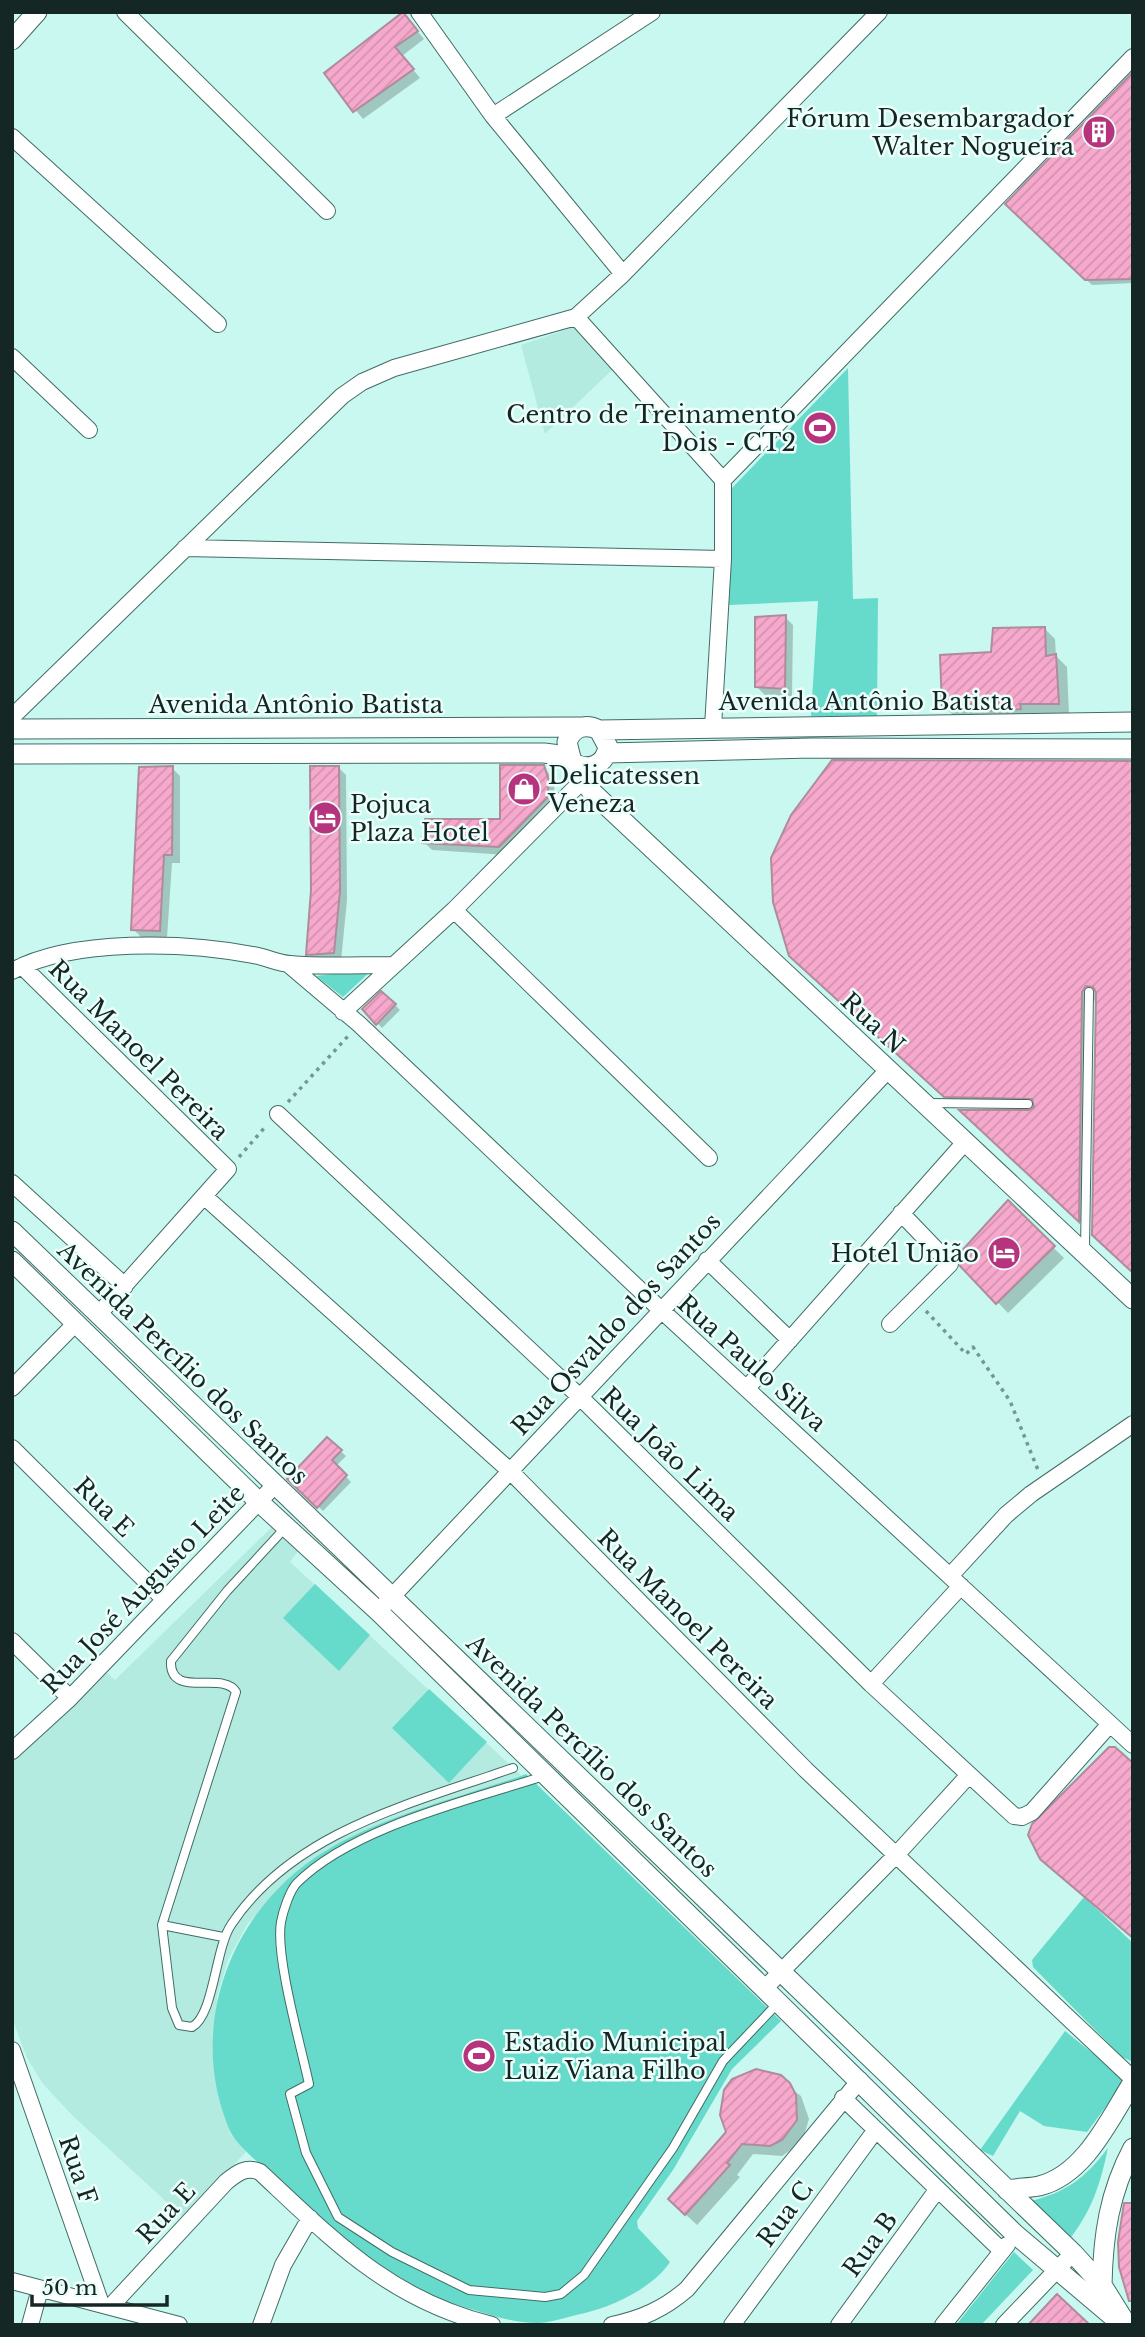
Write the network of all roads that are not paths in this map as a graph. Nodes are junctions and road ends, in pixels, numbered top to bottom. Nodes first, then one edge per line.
1 (37, 12) edge
2 (125, 12) edge
3 (419, 12) edge
4 (652, 12) edge
5 (879, 12) edge
6 (12, 40) edge
7 (1133, 57) edge
8 (493, 116) junction
9 (12, 137) edge
10 (327, 211) dead end
11 (623, 274) junction
12 (576, 317) junction
13 (218, 324) dead end
14 (12, 357) edge
15 (89, 430) dead end
16 (723, 480) junction
17 (185, 548) junction
18 (723, 559) junction
19 (12, 717) edge
20 (1133, 722) edge
21 (810, 726) junction
22 (713, 727) junction
23 (589, 728) junction
24 (12, 729) edge
25 (811, 748) junction
26 (1133, 749) edge
27 (607, 753) junction
28 (12, 754) edge
29 (568, 756) junction
30 (584, 774) junction
31 (454, 910) junction
32 (288, 964) junction
33 (391, 965) junction
34 (17, 968) edge
35 (1089, 992) dead end
36 (343, 1012) junction
37 (888, 1070) junction
38 (924, 1103) junction
39 (1028, 1104) dead end
40 (278, 1114) road end
41 (966, 1141) junction
42 (709, 1158) dead end
43 (12, 1182) edge
44 (205, 1197) junction
45 (901, 1213) junction
46 (12, 1231) edge
47 (1084, 1255) junction
48 (38, 1258) junction
49 (707, 1260) junction
50 (16, 1266) edge
51 (125, 1286) junction
52 (1133, 1299) edge
53 (660, 1309) junction
54 (97, 1315) junction
55 (75, 1324) junction
56 (890, 1324) dead end
57 (790, 1340) junction
58 (12, 1388) edge
59 (747, 1388) junction
60 (579, 1396) junction
61 (1133, 1424) edge
62 (12, 1448) edge
63 (509, 1470) junction
64 (274, 1486) junction
65 (258, 1501) junction
66 (286, 1527) junction
67 (956, 1581) junction
68 (391, 1596) junction
69 (164, 1599) junction
70 (379, 1612) junction
71 (12, 1641) edge
72 (871, 1684) junction
73 (70, 1698) junction
74 (1110, 1724) junction
75 (514, 1729) junction
76 (1133, 1745) edge
77 (12, 1751) edge
78 (513, 1768) dead end
79 (547, 1775) junction
80 (968, 1776) junction
81 (897, 1854) junction
82 (162, 1925) junction
83 (223, 1937) junction
84 (780, 1972) junction
85 (772, 1995) junction
86 (12, 2050) edge
87 (865, 2054) junction
88 (854, 2075) junction
89 (894, 2079) junction
90 (1133, 2080) edge
91 (876, 2097) junction
92 (843, 2098) junction
93 (875, 2131) junction
94 (1133, 2148) edge
95 (937, 2190) junction
96 (1007, 2190) junction
97 (310, 2218) junction
98 (1015, 2234) junction
99 (1002, 2251) junction
100 (1073, 2253) junction
101 (1056, 2271) junction
102 (12, 2281) edge
103 (1102, 2285) junction
104 (40, 2288) junction
105 (106, 2305) junction
106 (30, 2325) edge
107 (179, 2325) edge
108 (261, 2325) edge
109 (492, 2325) edge
110 (612, 2325) edge
111 (732, 2325) edge
112 (839, 2325) edge
113 (943, 2325) edge
114 (1004, 2325) edge
115 (1126, 2325) edge

1 - 6 street
2 - 10 street
3 - 8 street
4 - 8 street
5 - 11 street
7 - 16 street
8 - 11 street
9 - 13 street
11 - 12 street
12 - 16 street
12 - 17 street
14 - 15 street
16 - 18 street
17 - 18 street
17 - 19 street
18 - 22 street
20 - 21 street, Avenida Antônio Batista
21 - 22 street, Avenida Antônio Batista
21 - 25 street
22 - 23 street, Avenida Antônio Batista
23 - 24 street, Avenida Antônio Batista
23 - 27 street
23 - 29 street
25 - 26 street, Avenida Antônio Batista
25 - 27 street, Avenida Antônio Batista
27 - 30 street
28 - 29 street, Avenida Antônio Batista
29 - 30 street
30 - 31 street
30 - 37 street, Rua N
31 - 33 street
31 - 42 street
32 - 33 street, Rua Paulo Silva
32 - 34 street, Rua Paulo Silva
32 - 36 street, Rua Paulo Silva
33 - 36 street
34 - 44 street, Rua Manoel Pereira
35 - 47 lane
36 - 53 street, Rua Paulo Silva
37 - 38 street, Rua N
37 - 49 street, Rua Osvaldo dos Santos
38 - 39 lane
38 - 41 street, Rua N
40 - 60 street, Rua João Lima
41 - 45 street
41 - 47 street, Rua N
43 - 51 street
44 - 51 street, Rua Manoel Pereira
44 - 63 street, Rua Manoel Pereira
45 - 56 street
45 - 57 street
46 - 48 street, Avenida Percílio dos Santos
47 - 52 street, Rua N
48 - 50 street
48 - 54 street, Avenida Percílio dos Santos
49 - 53 street, Rua Osvaldo dos Santos
49 - 57 street
50 - 55 street, Avenida Percílio dos Santos
51 - 54 street, Rua Manoel Pereira
53 - 59 street, Rua Paulo Silva
53 - 60 street, Rua Osvaldo dos Santos
54 - 64 street, Avenida Percílio dos Santos
55 - 58 street
55 - 65 street, Avenida Percílio dos Santos
57 - 59 street
59 - 67 street, Rua Paulo Silva
60 - 63 street, Rua Osvaldo dos Santos
60 - 72 street, Rua João Lima
61 - 67 street
62 - 69 street, Rua E
63 - 68 street, Rua Osvaldo dos Santos
63 - 81 street, Rua Manoel Pereira
64 - 65 street, Rua José Augusto Leite
64 - 68 street, Avenida Percílio dos Santos
65 - 66 street, Avenida Percílio dos Santos
65 - 69 street, Rua José Augusto Leite
66 - 70 street, Avenida Percílio dos Santos
66 - 82 lane
67 - 72 street
67 - 74 street, Rua Paulo Silva
68 - 70 street, Rua Osvaldo dos Santos
68 - 75 street, Avenida Percílio dos Santos
69 - 73 street, Rua José Augusto Leite
70 - 75 street, Avenida Percílio dos Santos
71 - 73 street
72 - 80 street, Rua João Lima
73 - 77 street, Rua José Augusto Leite
74 - 76 street, Rua Paulo Silva
74 - 80 street, Rua João Lima
75 - 79 street, Avenida Percílio dos Santos
75 - 84 street, Avenida Percílio dos Santos
78 - 83 lane
79 - 85 street, Avenida Percílio dos Santos
79 - 85 lane
80 - 81 street
81 - 84 street
81 - 90 street, Rua Manoel Pereira
82 - 83 lane
82 - 83 lane
84 - 85 street
84 - 87 street, Avenida Percílio dos Santos
85 - 88 street, Avenida Percílio dos Santos
86 - 105 street, Rua F
87 - 88 street
87 - 89 street, Avenida Percílio dos Santos
88 - 91 street, Avenida Percílio dos Santos
88 - 92 street
89 - 91 street
89 - 96 street, Avenida Percílio dos Santos
90 - 96 street
91 - 98 street, Avenida Percílio dos Santos
92 - 93 street
92 - 110 street
93 - 95 street
93 - 111 street, Rua C
94 - 103 street
95 - 99 street
95 - 112 street, Rua B
96 - 100 street, Avenida Percílio dos Santos
97 - 105 street, Rua E
97 - 108 street
97 - 109 street
98 - 99 street
98 - 101 street, Avenida Percílio dos Santos
99 - 113 street
100 - 101 street
100 - 103 street, Avenida Percílio dos Santos
101 - 114 street
101 - 115 street, Avenida Percílio dos Santos
102 - 104 street
103 - 115 street, Avenida Percílio dos Santos
104 - 105 street
104 - 106 street
105 - 107 street

